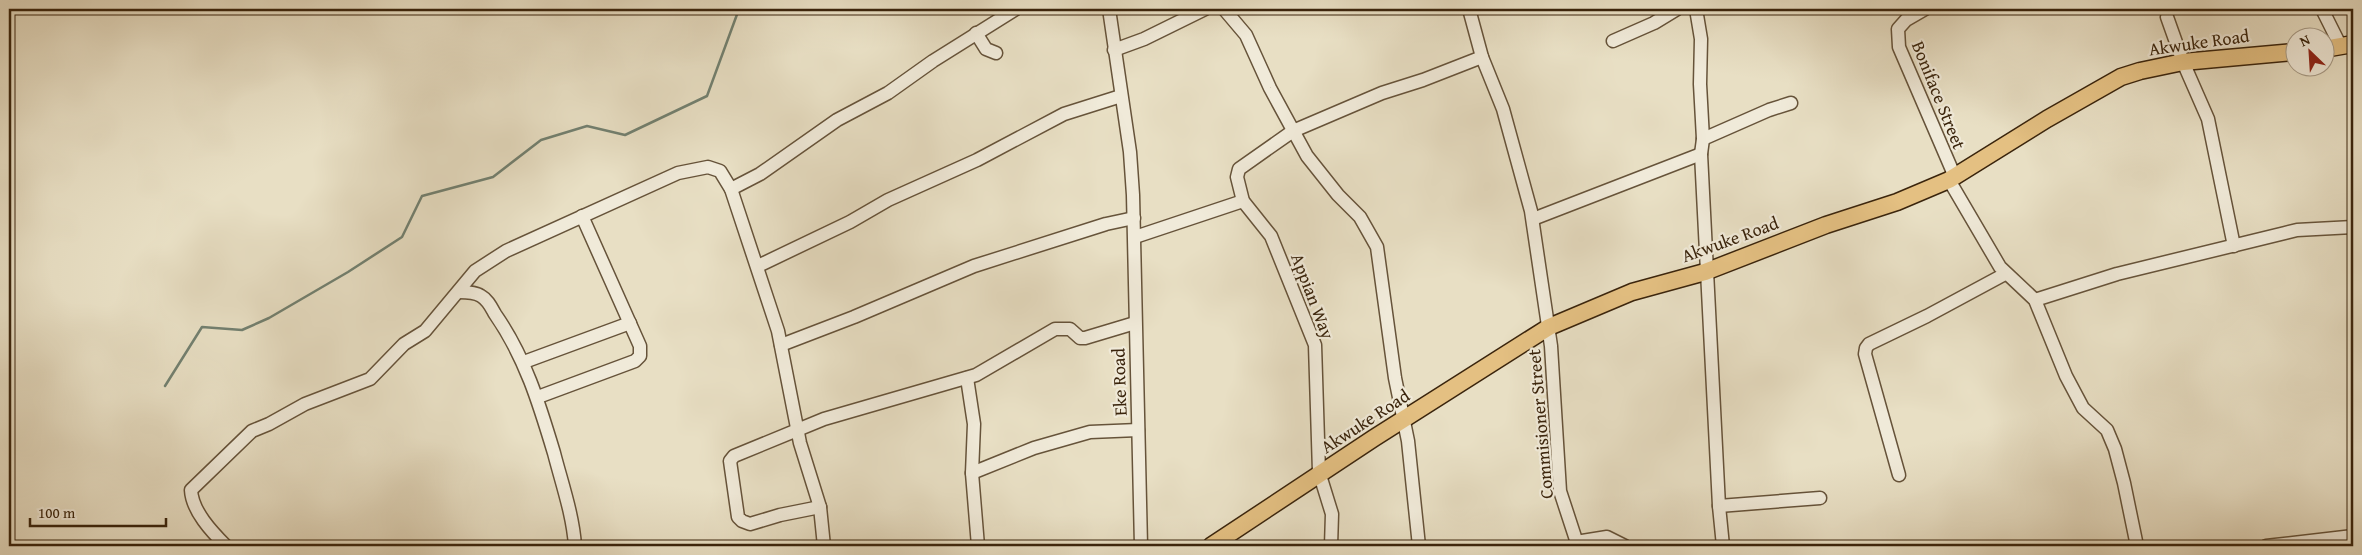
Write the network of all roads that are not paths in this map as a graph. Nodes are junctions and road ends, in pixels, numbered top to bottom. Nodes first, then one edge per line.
1 (1016, 9) edge
2 (1109, 9) edge
3 (1205, 9) edge
4 (1224, 9) edge
5 (1469, 9) edge
6 (1677, 9) edge
7 (1696, 9) edge
8 (1925, 9) edge
9 (2322, 9) edge
10 (2167, 17) dead end
11 (976, 33) junction
12 (1613, 42) dead end
13 (2339, 47) edge
14 (1114, 50) junction
15 (996, 53) dead end
16 (2284, 53) edge
17 (1482, 57) junction
18 (2182, 62) junction
19 (1121, 96) junction
20 (1791, 103) dead end
21 (1293, 131) junction
22 (1703, 139) junction
23 (1701, 154) junction
24 (1952, 178) junction
25 (731, 189) junction
26 (1243, 201) junction
27 (582, 216) junction
28 (1134, 218) junction
29 (1533, 219) junction
30 (2353, 227) edge
31 (1135, 237) junction
32 (2234, 246) junction
33 (758, 266) junction
34 (1706, 272) junction
35 (2005, 274) junction
36 (459, 292) junction
37 (2035, 300) junction
38 (630, 323) junction
39 (1135, 323) junction
40 (1549, 327) junction
41 (781, 345) junction
42 (524, 362) junction
43 (967, 378) junction
44 (538, 397) junction
45 (1404, 418) junction
46 (1138, 430) junction
47 (798, 431) junction
48 (972, 473) junction
49 (1320, 475) junction
50 (1899, 475) dead end
51 (1820, 498) dead end
52 (820, 506) junction
53 (1719, 506) junction
54 (2353, 536) edge
55 (1577, 544) edge
56 (226, 546) edge
57 (575, 546) edge
58 (824, 546) edge
59 (978, 546) edge
60 (1141, 546) edge
61 (1211, 546) edge
62 (1330, 546) edge
63 (1419, 546) edge
64 (1624, 546) edge
65 (1723, 546) edge
66 (2138, 546) edge
67 (2266, 546) edge

1 - 11 street
2 - 14 street, Eke Road
3 - 14 street
4 - 21 street
5 - 17 street, Commisioner Street
6 - 12 street
7 - 22 street
8 - 24 street, Boniface Street
9 - 13 street
10 - 18 street
11 - 15 street
11 - 25 street
14 - 19 street, Eke Road
16 - 18 main road, Akwuke Road
17 - 21 street
17 - 29 street, Commisioner Street
18 - 24 main road, Akwuke Road
18 - 32 street
19 - 28 street, Eke Road
19 - 33 street
20 - 22 street
21 - 26 street
21 - 45 street
22 - 23 street
23 - 29 street
23 - 34 street
24 - 34 main road, Akwuke Road
24 - 35 street, Boniface Street
25 - 27 street
25 - 33 street
26 - 31 street
26 - 49 street, Appian Way
27 - 36 street
27 - 38 street
28 - 31 street, Eke Road
28 - 41 street
29 - 40 street, Commisioner Street
30 - 32 street
31 - 39 street, Eke Road
32 - 37 street
33 - 41 street
34 - 40 main road, Akwuke Road
34 - 53 street
35 - 37 street, Boniface Street
35 - 50 street
36 - 42 street
36 - 56 street
37 - 66 street, Boniface Street
38 - 42 street
38 - 44 street
39 - 43 street
39 - 46 street, Eke Road
40 - 45 main road, Akwuke Road
40 - 55 street, Commisioner Street
41 - 47 street
42 - 44 street
43 - 47 street
43 - 48 street
44 - 57 street
45 - 49 main road, Akwuke Road
45 - 63 street
46 - 48 street
46 - 60 street, Eke Road
47 - 52 street
47 - 52 street
48 - 59 street
49 - 61 main road, Akwuke Road
49 - 62 street, Appian Way
51 - 53 street
52 - 58 street
53 - 65 street
54 - 67 street
55 - 64 street

